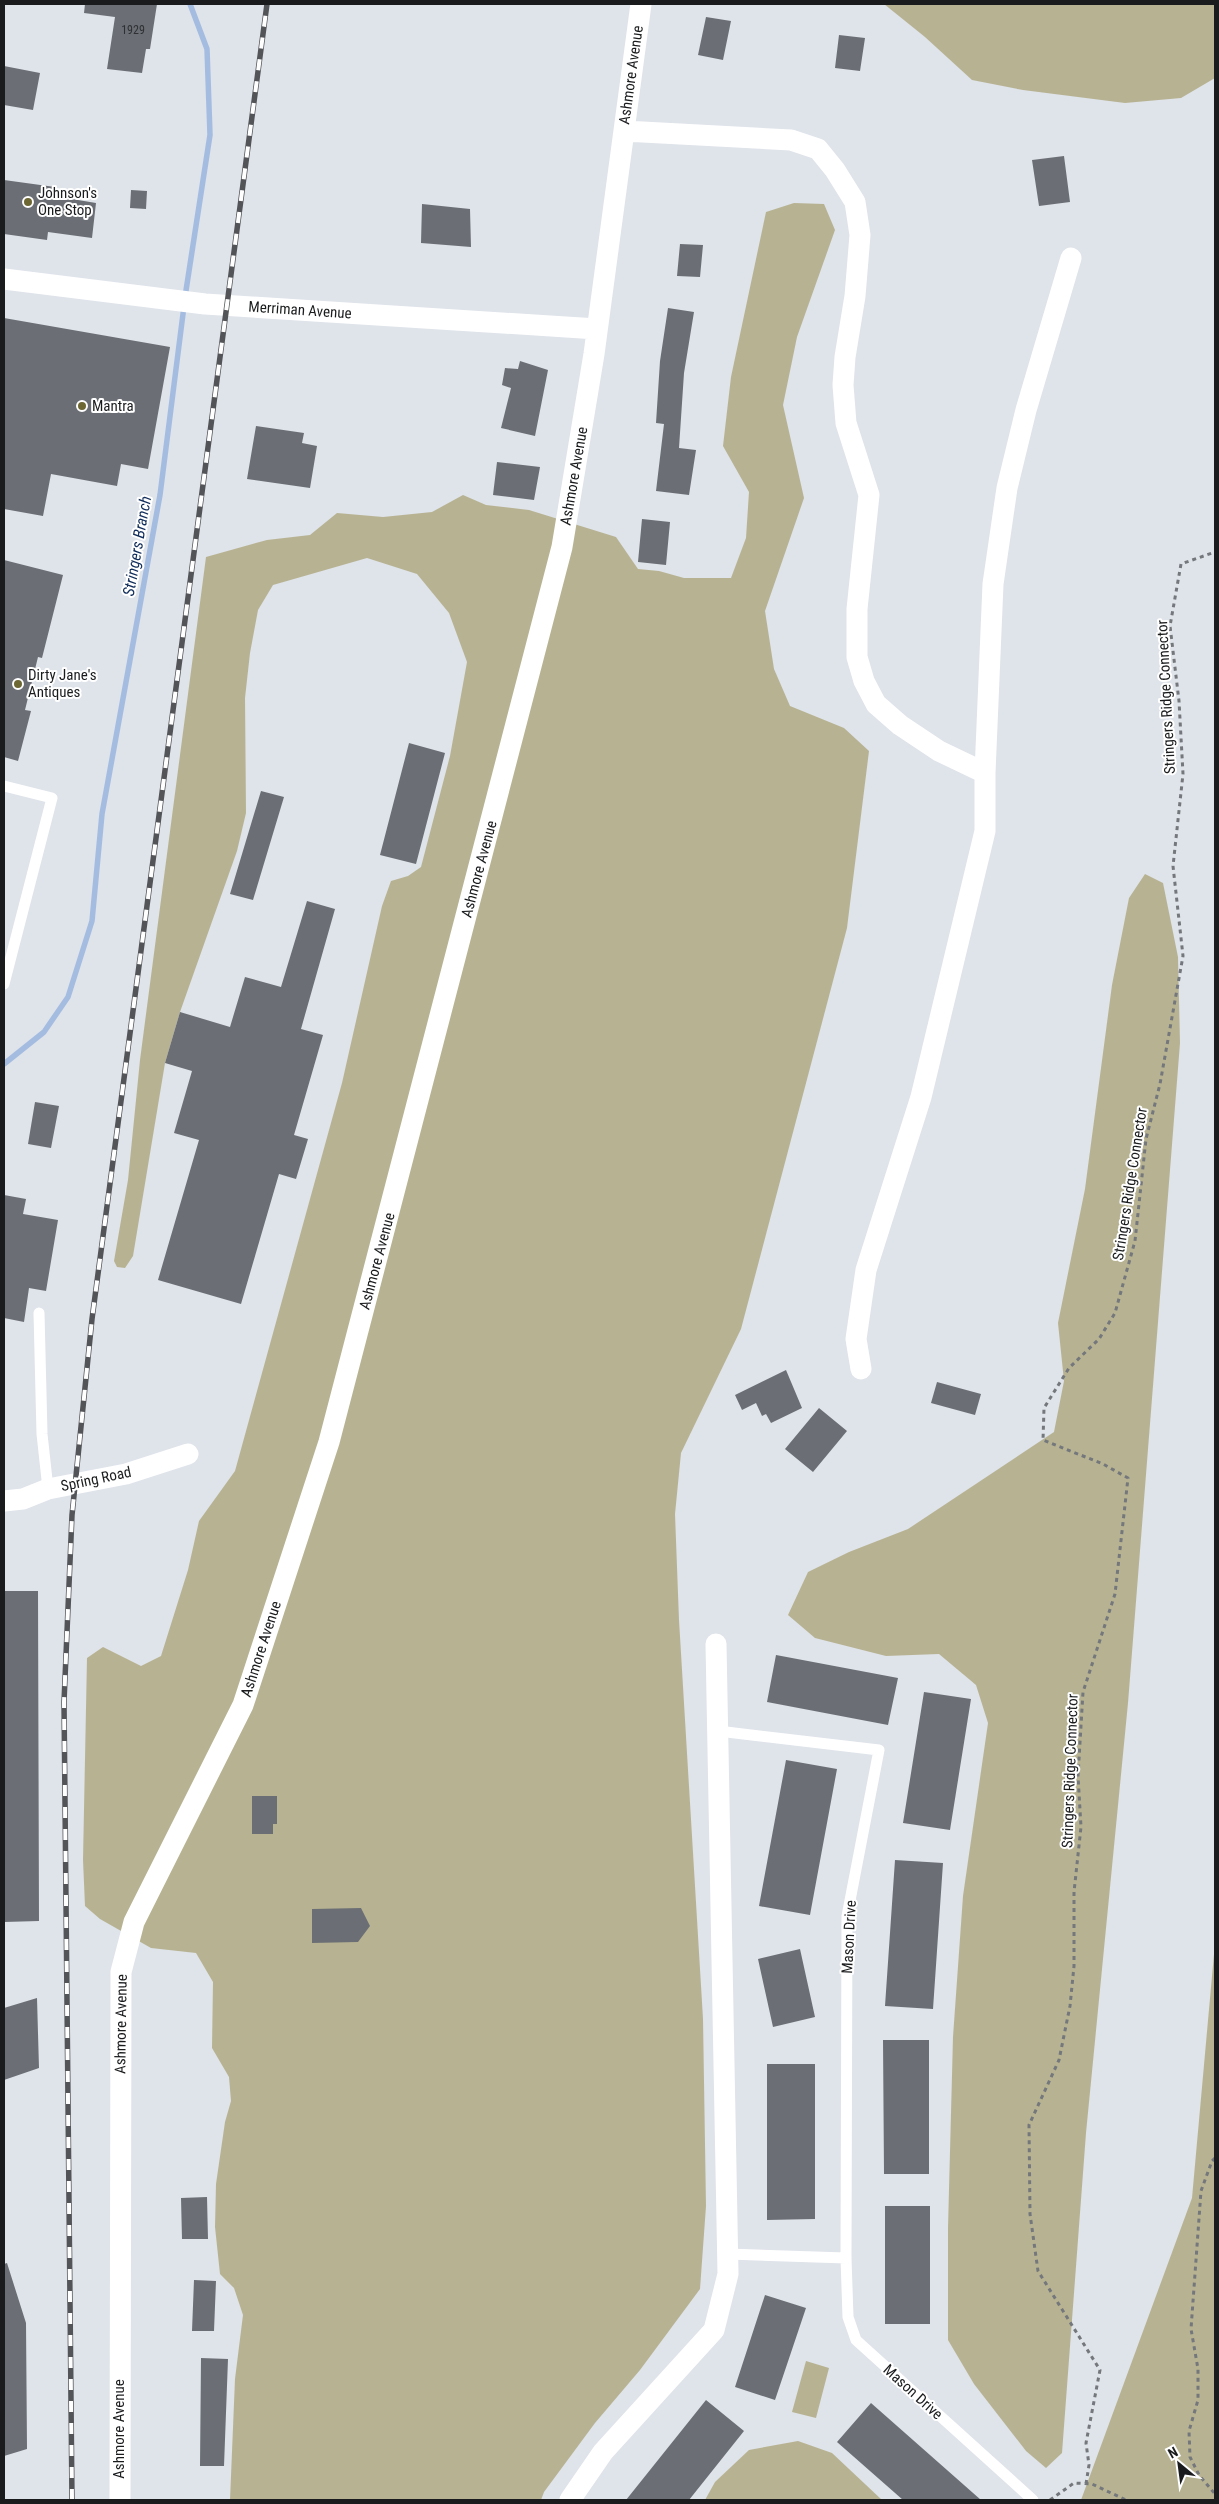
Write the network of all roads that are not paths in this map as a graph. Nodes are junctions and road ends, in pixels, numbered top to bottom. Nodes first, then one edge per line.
1 (641, 4) edge
2 (624, 130) junction
3 (1071, 258) dead end
4 (4, 279) edge
5 (597, 330) junction
6 (985, 773) junction
7 (4, 786) edge
8 (7, 963) edge
9 (4, 984) edge
10 (39, 1313) dead end
11 (861, 1369) dead end
12 (188, 1454) dead end
13 (48, 1489) junction
14 (4, 1501) edge
15 (716, 1644) dead end
16 (718, 1731) junction
17 (728, 2254) junction
18 (846, 2258) junction
19 (120, 2500) edge
20 (570, 2500) edge
21 (1032, 2500) edge

1 - 2 street, Ashmore Avenue
2 - 5 street, Ashmore Avenue
2 - 6 street
3 - 6 street
4 - 5 street, Merriman Avenue
5 - 19 street, Ashmore Avenue
6 - 11 street
7 - 8 lane
8 - 9 lane
10 - 13 lane
12 - 13 street, Spring Road
13 - 14 street, Spring Road
15 - 16 street
16 - 17 street
16 - 18 lane, Mason Drive
17 - 18 lane
17 - 20 street
18 - 21 lane, Mason Drive

